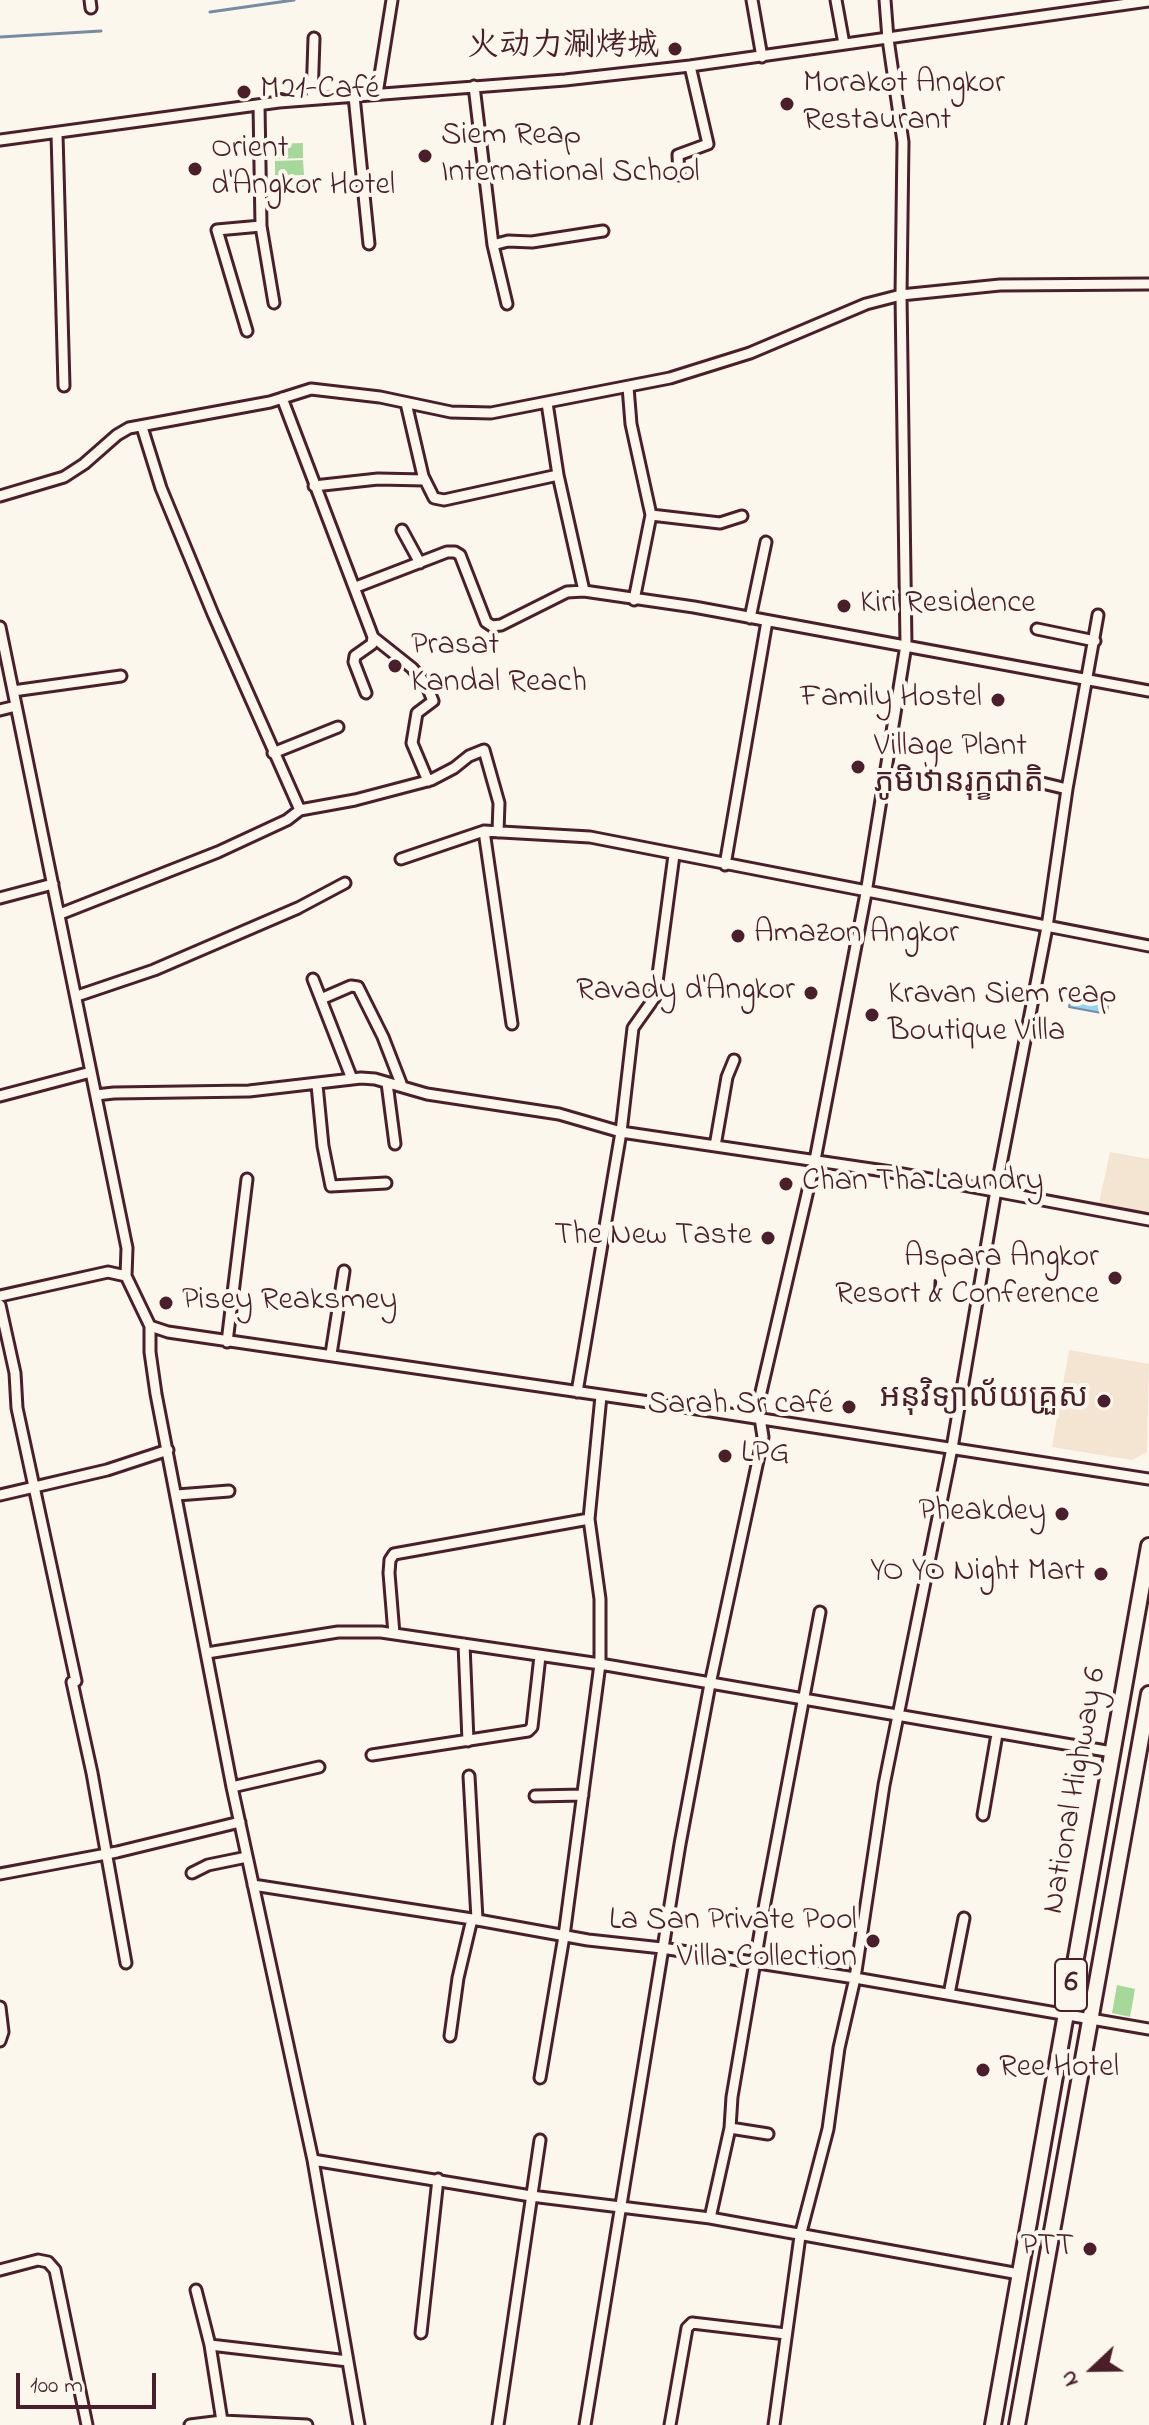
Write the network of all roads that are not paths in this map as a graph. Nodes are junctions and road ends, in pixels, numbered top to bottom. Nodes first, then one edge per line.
1 (392, 0) edge
2 (752, 0) edge
3 (836, 0) edge
4 (885, 0) edge
5 (1149, 1) edge
6 (314, 38) dead end
7 (888, 39) junction
8 (844, 44) junction
9 (762, 57) junction
10 (690, 66) junction
11 (474, 86) junction
12 (377, 94) junction
13 (354, 96) junction
14 (312, 99) junction
15 (259, 105) junction
16 (57, 134) junction
17 (0, 140) edge
18 (679, 175) dead end
19 (261, 226) junction
20 (603, 231) dead end
21 (369, 244) dead end
22 (493, 245) junction
23 (1149, 284) edge
24 (901, 295) junction
25 (274, 303) dead end
26 (507, 304) dead end
27 (247, 331) dead end
28 (64, 386) dead end
29 (628, 387) junction
30 (282, 398) junction
31 (406, 403) junction
32 (547, 403) junction
33 (142, 427) junction
34 (558, 475) junction
35 (425, 480) junction
36 (314, 486) junction
37 (0, 496) edge
38 (651, 515) junction
39 (742, 516) dead end
40 (402, 530) dead end
41 (766, 542) dead end
42 (420, 563) junction
43 (356, 587) junction
44 (584, 591) junction
45 (634, 600) junction
46 (1098, 615) dead end
47 (750, 618) junction
48 (767, 621) junction
49 (0, 627) edge
50 (1037, 629) dead end
51 (373, 637) junction
52 (1095, 641) junction
53 (906, 645) junction
54 (121, 676) dead end
55 (1088, 679) junction
56 (13, 691) junction
57 (1149, 691) edge
58 (366, 693) dead end
59 (16, 706) junction
60 (0, 710) edge
61 (338, 727) dead end
62 (273, 753) junction
63 (428, 781) junction
64 (986, 788) dead end
65 (1067, 789) junction
66 (300, 810) junction
67 (484, 831) junction
68 (498, 832) junction
69 (674, 855) junction
70 (401, 859) dead end
71 (725, 865) junction
72 (345, 883) dead end
73 (53, 884) junction
74 (866, 893) junction
75 (0, 898) edge
76 (60, 914) junction
77 (1047, 927) junction
78 (1149, 946) edge
79 (313, 979) dead end
80 (77, 996) junction
81 (321, 999) junction
82 (512, 1024) dead end
83 (734, 1060) dead end
84 (91, 1072) junction
85 (352, 1079) junction
86 (387, 1083) junction
87 (317, 1085) junction
88 (402, 1086) junction
89 (96, 1095) junction
90 (0, 1096) edge
91 (621, 1132) junction
92 (395, 1144) dead end
93 (715, 1146) junction
94 (815, 1160) junction
95 (247, 1179) dead end
96 (386, 1183) dead end
97 (996, 1190) junction
98 (1149, 1220) edge
99 (344, 1271) dead end
100 (126, 1276) junction
101 (0, 1296) edge
102 (0, 1305) edge
103 (150, 1326) junction
104 (227, 1342) junction
105 (331, 1354) junction
106 (577, 1392) junction
107 (601, 1396) junction
108 (762, 1419) junction
109 (952, 1448) junction
110 (168, 1450) junction
111 (1149, 1479) edge
112 (34, 1486) junction
113 (229, 1491) dead end
114 (0, 1495) edge
115 (177, 1495) junction
116 (589, 1519) junction
117 (1149, 1546) edge
118 (820, 1612) dead end
119 (394, 1634) junction
120 (464, 1644) junction
121 (207, 1653) junction
122 (540, 1656) junction
123 (600, 1664) junction
124 (710, 1684) junction
125 (1149, 1694) edge
126 (803, 1700) junction
127 (900, 1717) junction
128 (997, 1734) junction
129 (468, 1741) junction
130 (1112, 1752) junction
131 (372, 1755) dead end
132 (1143, 1762) edge
133 (319, 1767) dead end
134 (469, 1776) dead end
135 (232, 1787) junction
136 (583, 1795) junction
137 (535, 1796) dead end
138 (983, 1815) dead end
139 (240, 1822) junction
140 (104, 1853) junction
141 (247, 1857) junction
142 (192, 1873) dead end
143 (0, 1874) edge
144 (253, 1885) junction
145 (964, 1918) dead end
146 (475, 1919) junction
147 (564, 1936) junction
148 (662, 1948) junction
149 (756, 1962) junction
150 (126, 1963) dead end
151 (855, 1978) junction
152 (949, 1994) junction
153 (0, 2007) edge
154 (1065, 2013) junction
155 (1089, 2019) junction
156 (1149, 2029) edge
157 (450, 2036) dead end
158 (0, 2041) edge
159 (540, 2078) dead end
160 (730, 2128) junction
161 (768, 2134) dead end
162 (540, 2140) dead end
163 (313, 2160) junction
164 (438, 2179) junction
165 (531, 2196) junction
166 (621, 2206) junction
167 (710, 2218) junction
168 (800, 2236) junction
169 (0, 2270) edge
170 (1019, 2274) junction
171 (196, 2290) dead end
172 (421, 2333) dead end
173 (786, 2334) junction
174 (210, 2345) junction
175 (348, 2361) junction
176 (222, 2421) junction
177 (87, 2425) edge
178 (190, 2425) edge
179 (307, 2425) edge
180 (359, 2425) edge
181 (498, 2425) edge
182 (585, 2425) edge
183 (670, 2425) edge
184 (774, 2425) edge
185 (993, 2425) edge
186 (1017, 2425) edge

1 - 12 street
2 - 9 street
3 - 8 street
4 - 7 street
5 - 7 street
6 - 14 street
7 - 8 street
7 - 24 street
8 - 9 street
9 - 10 street
10 - 11 street
10 - 18 street
11 - 12 street
11 - 22 street
12 - 13 street
13 - 14 street
13 - 21 street
14 - 15 street
15 - 16 street
15 - 19 street
16 - 17 street
16 - 28 street
19 - 25 street
19 - 27 street
20 - 22 street
22 - 26 street
23 - 24 street
24 - 29 street
24 - 53 street
29 - 32 street
29 - 38 street
30 - 31 street
30 - 33 street
30 - 36 street
31 - 32 street
31 - 35 street
32 - 34 street
33 - 37 street
33 - 62 street
34 - 35 street
34 - 44 street
35 - 36 street
36 - 43 street
38 - 39 street
38 - 45 street
40 - 42 street
41 - 47 street
42 - 43 street
42 - 44 street
43 - 51 street
44 - 45 street
45 - 47 street
46 - 52 street
47 - 48 street
48 - 53 street
48 - 71 street
49 - 56 street
50 - 52 street
51 - 58 street
51 - 63 street
52 - 55 street
53 - 55 street
53 - 74 street
54 - 56 street
55 - 57 street
55 - 65 street
56 - 59 street
59 - 60 street
59 - 73 street
61 - 62 street
62 - 66 street
63 - 66 street
63 - 68 street
64 - 65 street
65 - 77 street
66 - 76 street
67 - 68 street
67 - 70 street
67 - 82 street
68 - 69 street
69 - 71 street
69 - 91 street
71 - 74 street
72 - 80 street
73 - 75 street
73 - 76 street
74 - 77 street
74 - 94 street
76 - 80 street
77 - 78 street
77 - 97 street
79 - 81 street
80 - 84 street
81 - 85 street
81 - 88 street
83 - 93 street
84 - 89 street
84 - 90 street
85 - 86 street
85 - 87 street
86 - 88 street
86 - 92 street
87 - 89 street
87 - 96 street
88 - 91 street
89 - 100 street
91 - 93 street
91 - 106 street
93 - 94 street
94 - 97 street
94 - 108 street
95 - 104 street
97 - 98 street
97 - 109 street
99 - 105 street
100 - 101 street
100 - 103 street
102 - 112 street
103 - 104 street
103 - 110 street
104 - 105 street
105 - 106 street
106 - 107 street
107 - 108 street
107 - 116 street
108 - 109 street
108 - 124 street
109 - 111 street
109 - 127 street
110 - 112 street
110 - 115 street
112 - 114 street
112 - 140 street
113 - 115 street
115 - 121 street
116 - 119 street
116 - 123 street
117 - 130 highway, National Highway 6 / 6
118 - 126 street
119 - 120 street
119 - 121 street
120 - 122 street
120 - 129 street
121 - 135 street
122 - 123 street
122 - 129 street
123 - 124 street
123 - 136 street
124 - 126 street
124 - 148 street
125 - 132 highway, National Highway 6 / 6
126 - 127 street
126 - 149 street
127 - 128 street
127 - 151 street
128 - 130 street
128 - 138 street
129 - 131 street
130 - 154 highway, National Highway 6 / 6
132 - 155 highway, National Highway 6 / 6
133 - 135 street
134 - 146 street
135 - 139 street
136 - 137 street
136 - 147 street
139 - 140 street
139 - 141 street
140 - 143 street
140 - 150 street
141 - 142 street
141 - 144 street
144 - 146 street
144 - 163 street
145 - 152 street
146 - 147 street
146 - 157 street
147 - 148 street
147 - 159 street
148 - 149 street
148 - 166 street
149 - 151 street
149 - 160 street
151 - 152 street
151 - 168 street
152 - 154 street
153 - 158 street
154 - 155 street
154 - 170 highway, National Highway 6 / 6
155 - 156 street
155 - 186 highway, National Highway 6 / 6
160 - 161 street
160 - 167 street
162 - 165 street
163 - 164 street
163 - 175 street
164 - 165 street
164 - 172 street
165 - 166 street
165 - 181 street
166 - 167 street
166 - 182 street
167 - 168 street
168 - 170 street
168 - 173 street
169 - 177 street
170 - 185 highway, National Highway 6 / 6
171 - 174 street
173 - 183 street
173 - 184 street
174 - 175 street
174 - 176 street
175 - 180 street
176 - 178 street
176 - 179 street

